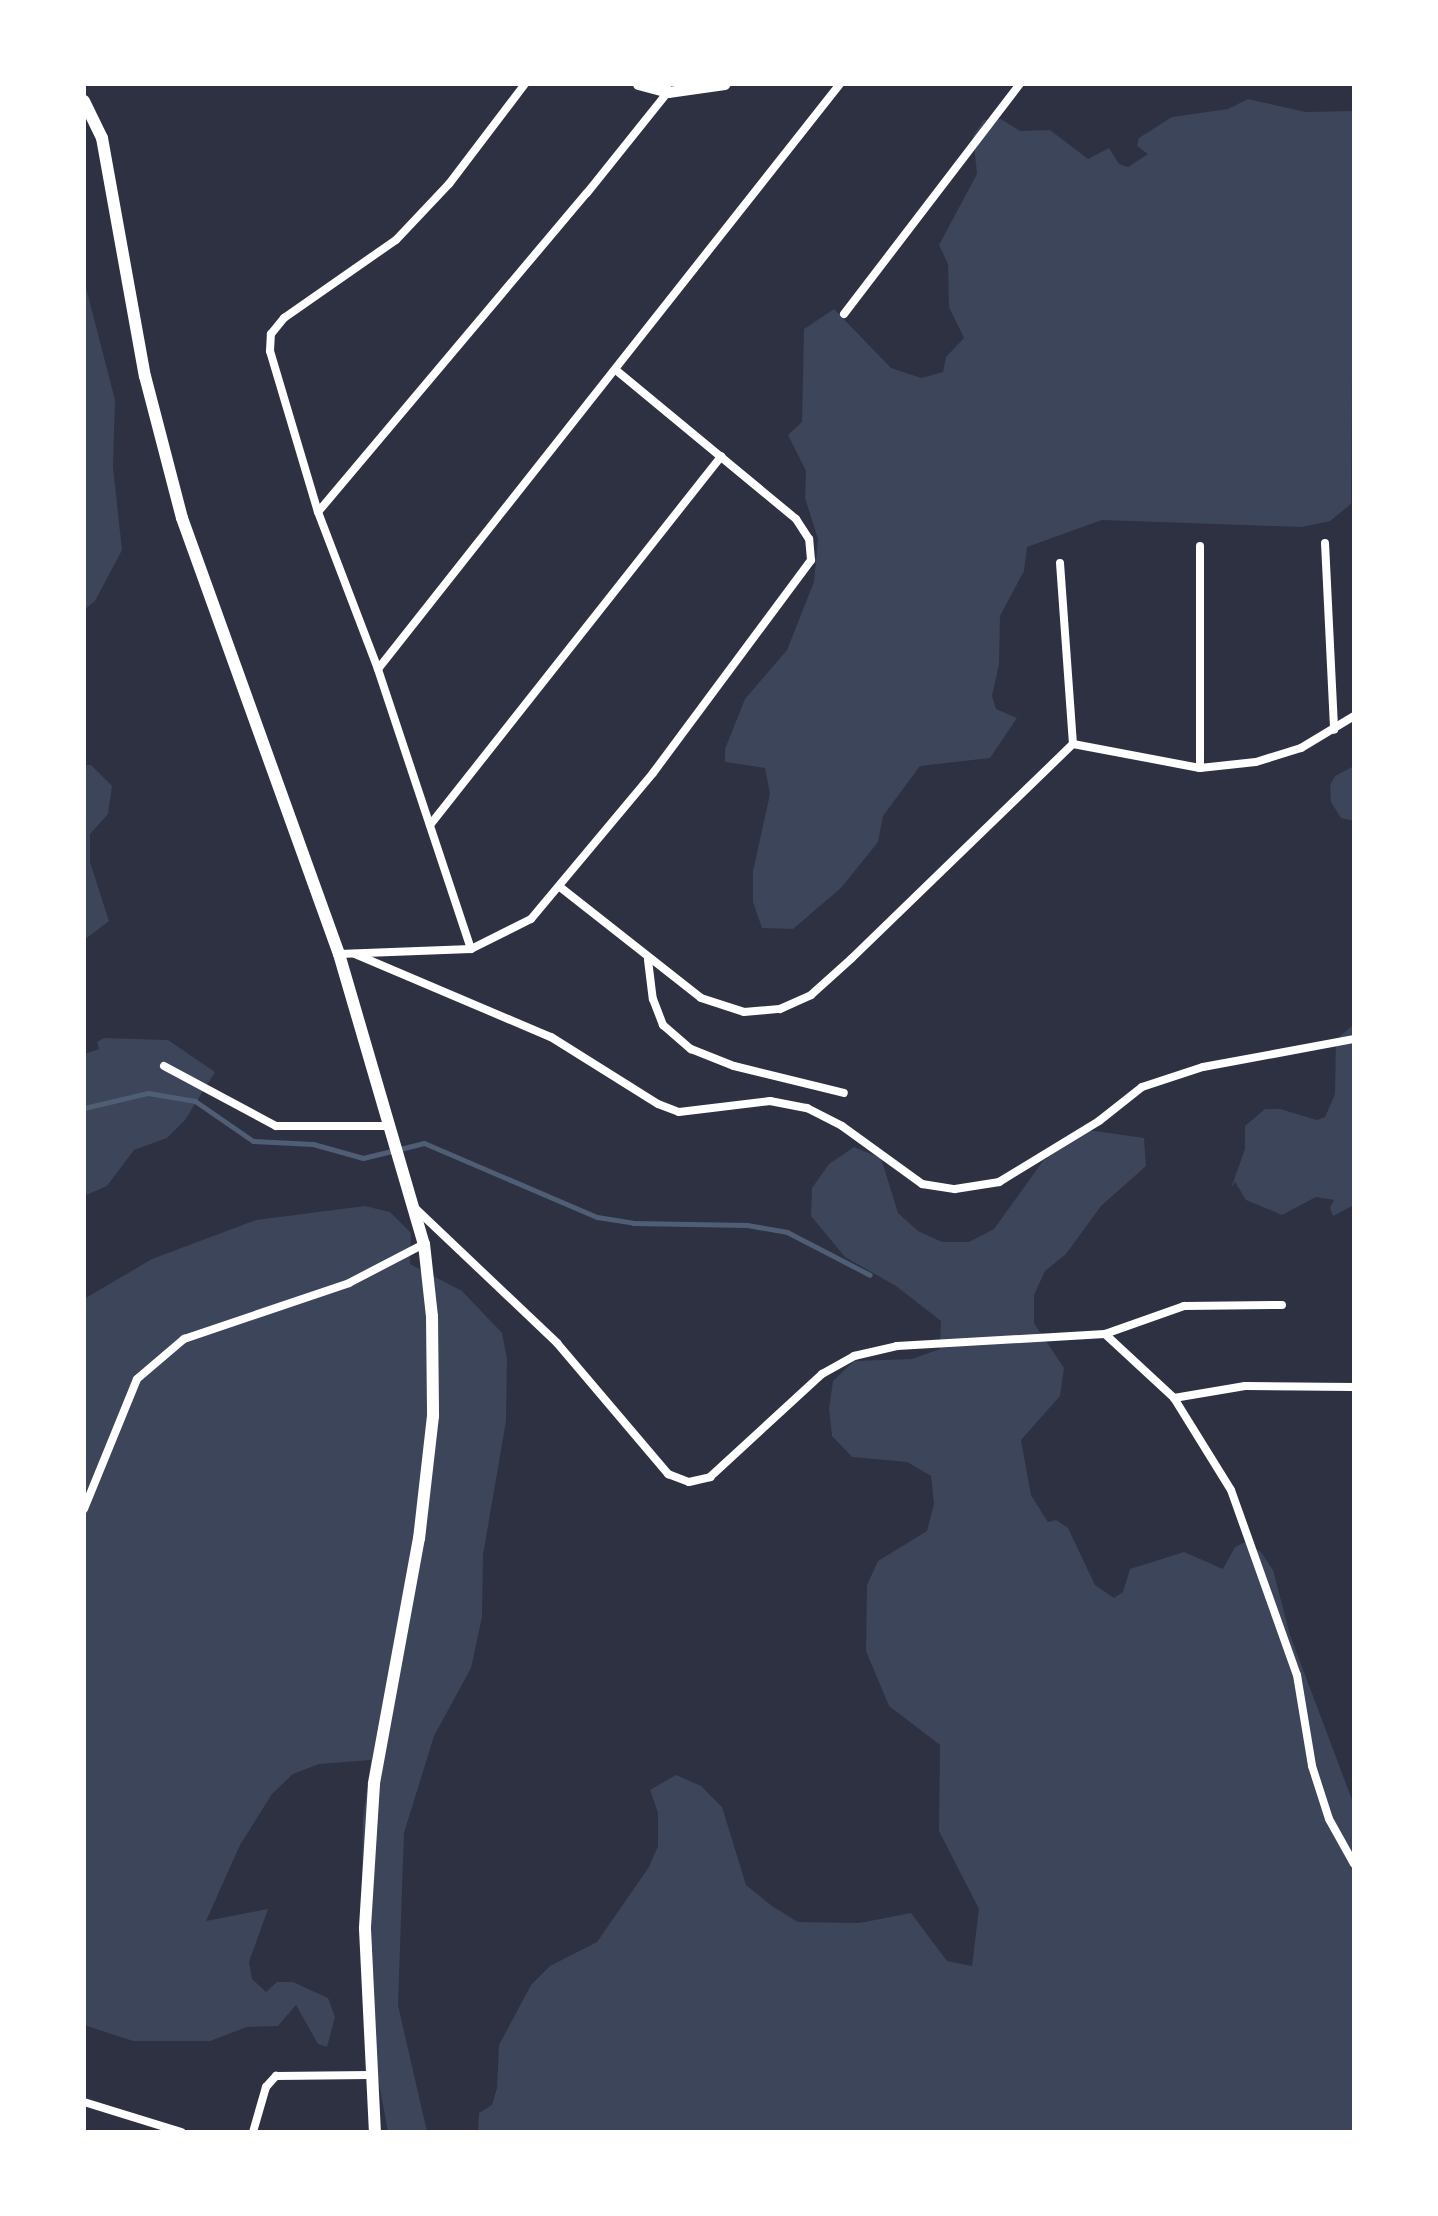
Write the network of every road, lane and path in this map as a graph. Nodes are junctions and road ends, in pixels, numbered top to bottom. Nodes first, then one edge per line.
1 (525, 84) edge
2 (638, 84) edge
3 (724, 84) edge
4 (840, 84) edge
5 (1020, 84) edge
6 (667, 88) edge
7 (84, 101) edge
8 (844, 314) dead end
9 (616, 370) junction
10 (721, 456) junction
11 (318, 512) junction
12 (1325, 543) dead end
13 (1200, 546) dead end
14 (1060, 563) dead end
15 (378, 669) junction
16 (1354, 716) edge
17 (1334, 730) junction
18 (1073, 744) junction
19 (1200, 768) junction
20 (430, 825) junction
21 (560, 887) junction
22 (471, 949) junction
23 (339, 954) junction
24 (355, 954) junction
25 (648, 960) junction
26 (1354, 1039) edge
27 (164, 1066) dead end
28 (844, 1093) dead end
29 (392, 1130) junction
30 (416, 1209) junction
31 (424, 1244) junction
32 (1282, 1305) dead end
33 (1105, 1334) junction
34 (1354, 1387) edge
35 (1174, 1398) junction
36 (84, 1509) edge
37 (1354, 1864) edge
38 (370, 2075) junction
39 (84, 2102) edge
40 (181, 2132) edge
41 (253, 2132) edge
42 (375, 2132) edge

1 - 11 street
2 - 6 street
3 - 6 street
4 - 9 street
5 - 8 street
6 - 11 street
7 - 23 main road
9 - 10 street
9 - 15 street
10 - 20 street
10 - 21 street
11 - 15 street
12 - 17 street
13 - 19 street
14 - 18 street
15 - 20 street
16 - 17 street
17 - 19 street
18 - 19 street
18 - 25 street
20 - 22 street
21 - 22 street
21 - 25 street
22 - 24 street
23 - 24 street
23 - 29 main road
24 - 26 street
25 - 28 street
27 - 29 street
29 - 30 main road
30 - 31 main road
30 - 33 street
31 - 36 street
31 - 38 main road
32 - 33 street
33 - 35 street
34 - 35 street
35 - 37 street
38 - 41 street
38 - 42 main road
39 - 40 street

